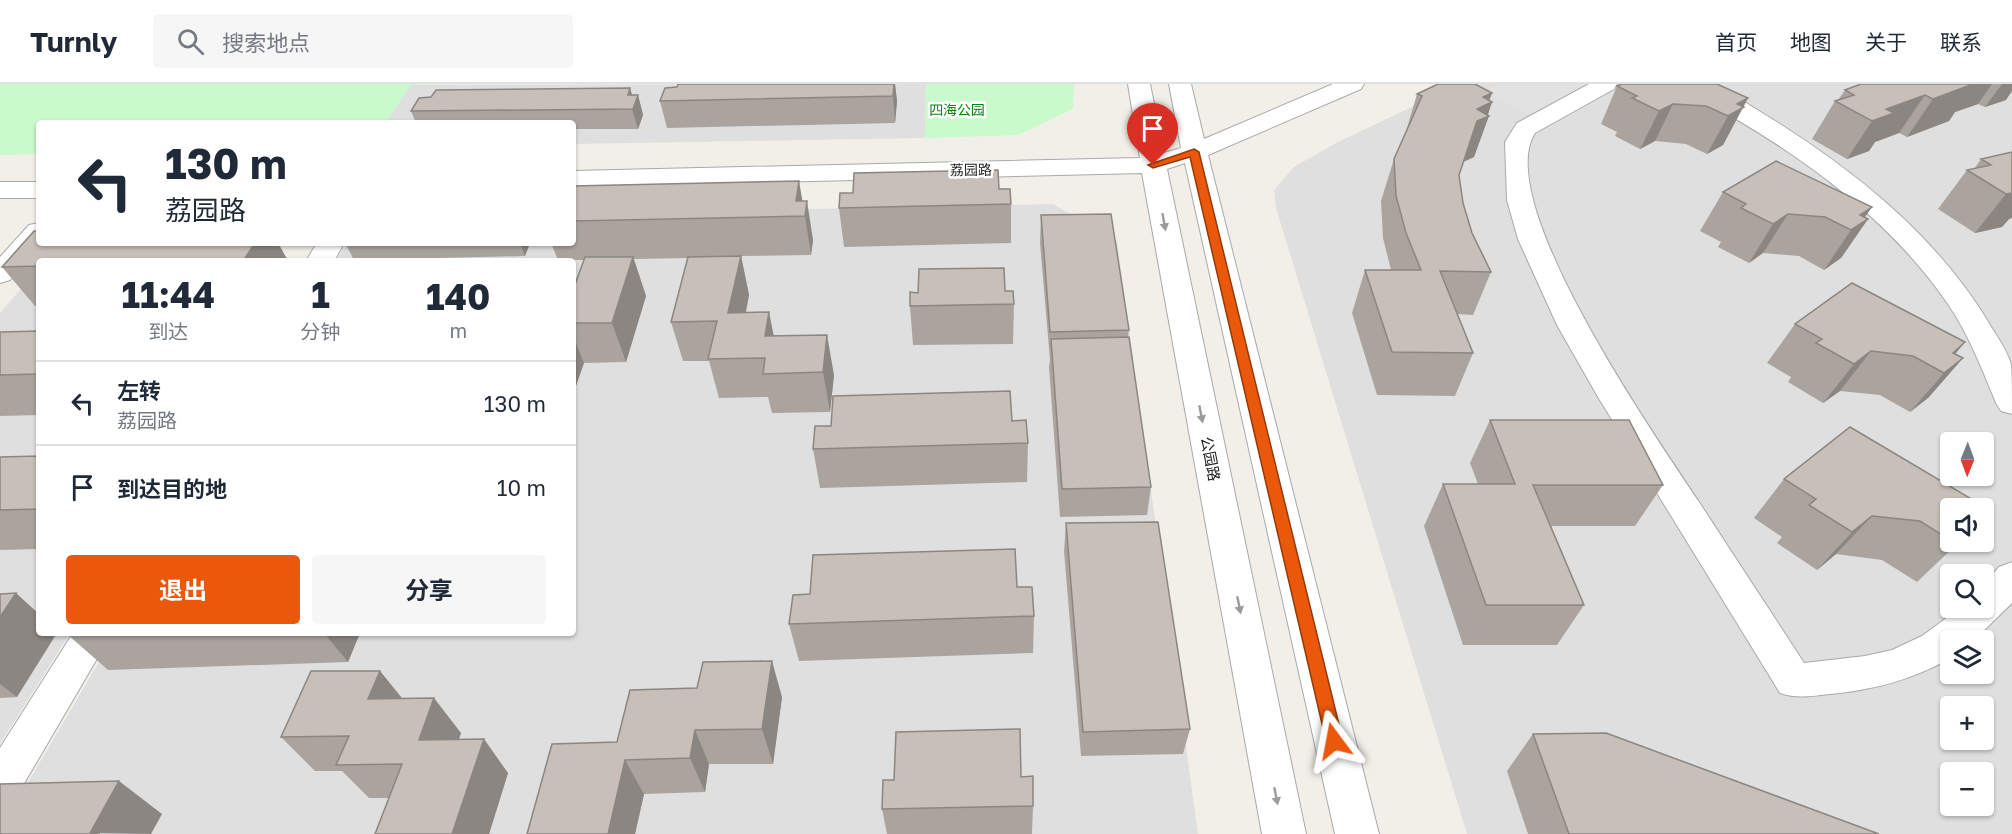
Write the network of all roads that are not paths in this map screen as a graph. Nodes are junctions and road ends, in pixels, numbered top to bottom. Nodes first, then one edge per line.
1 (1138, 84) edge
2 (1180, 84) edge
3 (1353, 84) edge
4 (1606, 84) edge
5 (1692, 84) edge
6 (1194, 152) junction
7 (1153, 165) junction
8 (576, 179) edge
9 (0, 190) edge
10 (36, 190) edge
11 (36, 234) edge
12 (0, 274) edge
13 (2012, 402) edge
14 (2012, 577) edge
15 (91, 636) edge
16 (0, 785) edge
17 (1284, 834) edge
18 (1357, 834) edge

1 - 7 street, 公园路
2 - 6 street
3 - 6 street, 荔园路
4 - 14 street
5 - 13 street
6 - 7 street, 荔园路
6 - 18 street
7 - 8 street, 荔园路
7 -> 17 street, 公园路
9 - 10 street
11 - 12 street
15 - 16 street

